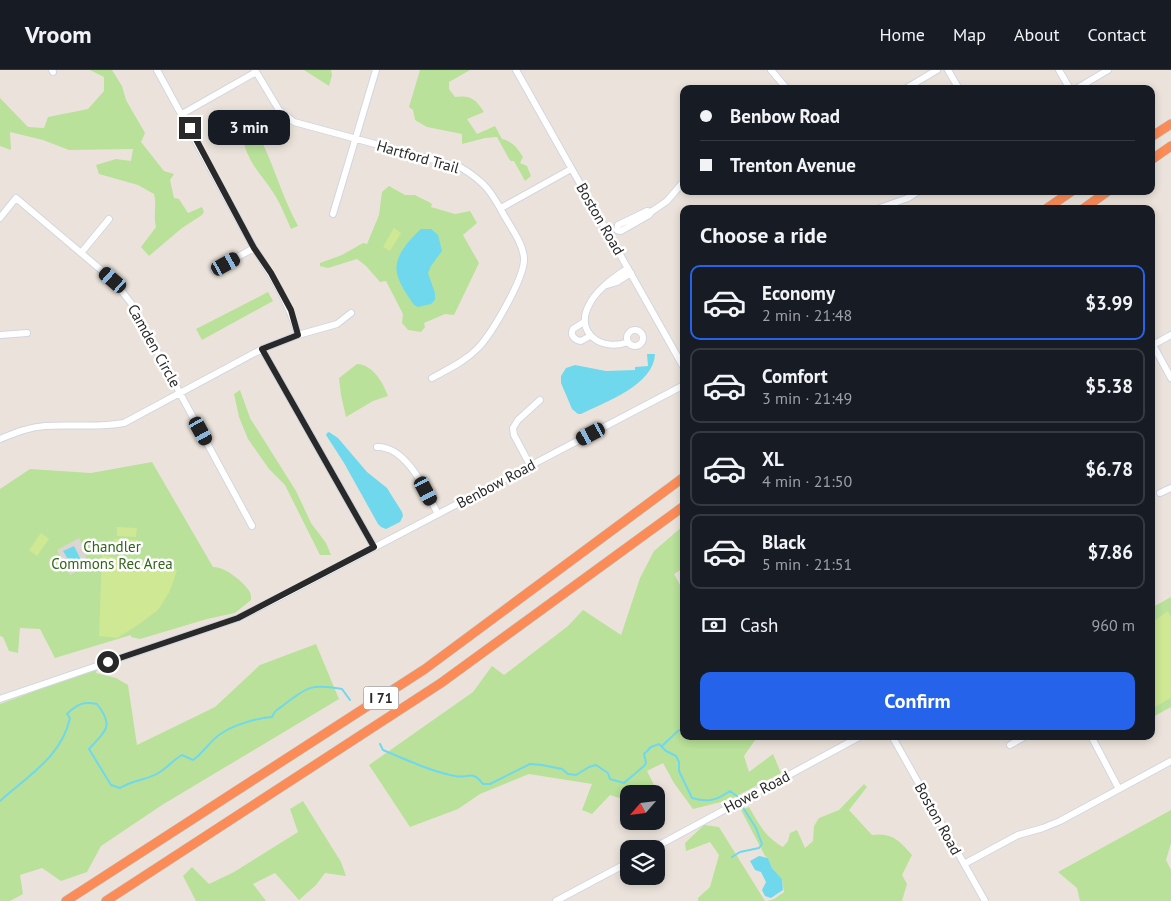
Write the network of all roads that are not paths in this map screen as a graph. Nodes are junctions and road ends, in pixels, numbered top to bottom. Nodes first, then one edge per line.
1 (158, 70) edge
2 (376, 70) edge
3 (516, 70) edge
4 (771, 70) edge
5 (937, 70) edge
6 (948, 70) edge
7 (1059, 70) edge
8 (1108, 70) edge
9 (256, 71) edge
10 (784, 85) edge
11 (912, 85) edge
12 (957, 85) edge
13 (1068, 85) edge
14 (1083, 85) edge
15 (182, 114) junction
16 (1171, 124) edge
17 (1155, 134) edge
18 (356, 139) junction
19 (1171, 146) edge
20 (1155, 157) edge
21 (571, 169) junction
22 (680, 186) edge
23 (912, 195) edge
24 (1066, 195) edge
25 (1103, 195) edge
26 (889, 205) edge
27 (1052, 205) edge
28 (1089, 205) edge
29 (500, 208) junction
30 (334, 214) dead end
31 (0, 218) edge
32 (109, 219) dead end
33 (608, 235) junction
34 (254, 248) junction
35 (81, 253) junction
36 (214, 270) dead end
37 (630, 271) junction
38 (351, 313) dead end
39 (584, 322) junction
40 (28, 333) dead end
41 (0, 335) edge
42 (298, 335) junction
43 (1171, 335) edge
44 (590, 336) junction
45 (628, 342) dead end
46 (1155, 343) edge
47 (262, 349) junction
48 (1155, 350) edge
49 (680, 361) edge
50 (432, 378) dead end
51 (1171, 378) edge
52 (680, 387) edge
53 (180, 392) junction
54 (540, 400) dead end
55 (0, 439) edge
56 (377, 447) dead end
57 (530, 465) junction
58 (680, 480) edge
59 (1171, 488) edge
60 (1160, 493) dead end
61 (680, 509) edge
62 (438, 514) junction
63 (252, 526) dead end
64 (374, 547) junction
65 (0, 699) edge
66 (854, 740) edge
67 (894, 740) edge
68 (1019, 740) edge
69 (1093, 740) edge
70 (1010, 745) dead end
71 (1171, 761) edge
72 (1120, 789) junction
73 (665, 842) edge
74 (964, 864) junction
75 (620, 867) edge
76 (66, 901) edge
77 (106, 901) edge
78 (556, 901) edge
79 (985, 901) edge

1 - 15 street
2 - 18 street
3 - 21 street, Boston Road
4 - 10 street
5 - 11 street
6 - 12 street
7 - 13 street
8 - 14 street
9 - 15 street
9 - 18 street, Hartford Trail
15 - 34 street
16 - 17 highway
18 - 29 street, Hartford Trail
18 - 30 street
19 - 20 highway
21 - 29 street
21 - 33 street, Boston Road
22 - 33 street
23 - 26 street
24 - 27 highway
25 - 28 highway
29 - 50 street, Hartford Trail
31 - 35 street, Camden Circle
32 - 35 street
33 - 37 street, Boston Road
34 - 36 street
34 - 42 street
35 - 53 street, Camden Circle
37 - 39 street
37 - 49 street, Boston Road
38 - 42 street
39 - 44 street
39 - 44 street
40 - 41 street
42 - 47 street
43 - 46 street
44 - 45 street
47 - 53 street
47 - 64 street
48 - 51 street
52 - 57 street, Benbow Road
53 - 55 street
53 - 63 street, Camden Circle
54 - 57 street
56 - 62 street
57 - 62 street, Benbow Road
58 - 76 highway, I 71
59 - 60 street
61 - 77 highway, I 71
62 - 64 street, Benbow Road
64 - 65 street, Benbow Road
66 - 73 street, Howe Road
67 - 74 street, Boston Road
68 - 70 street
69 - 72 street
71 - 72 street
72 - 74 street
74 - 79 street, Boston Road
75 - 78 street

